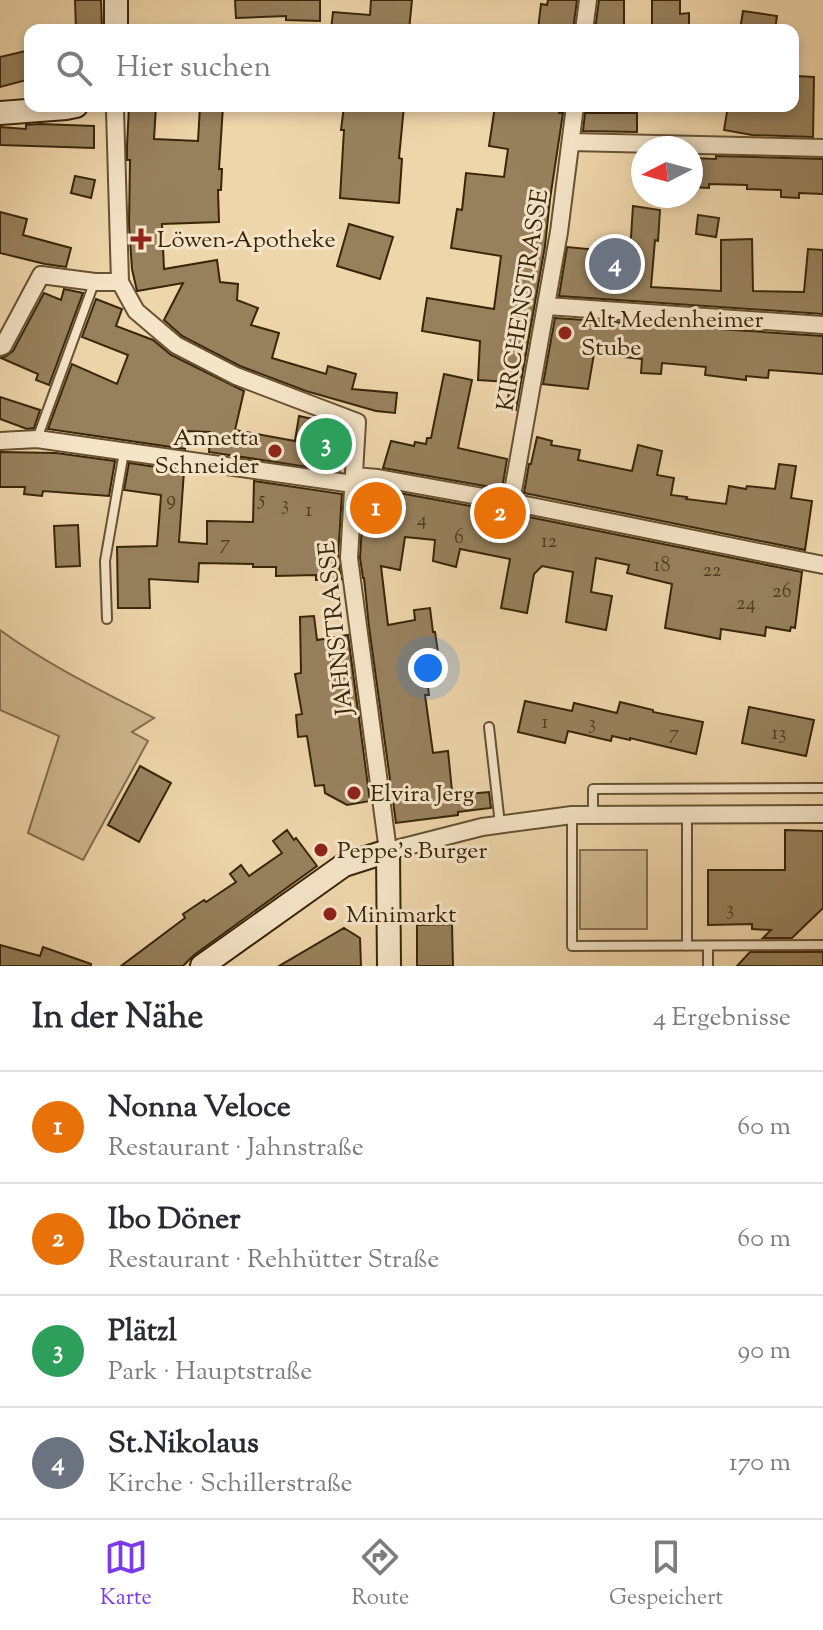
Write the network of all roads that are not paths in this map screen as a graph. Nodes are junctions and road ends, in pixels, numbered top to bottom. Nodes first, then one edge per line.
1 (116, 0) edge
2 (588, 0) edge
3 (116, 24) edge
4 (585, 24) edge
5 (24, 111) edge
6 (115, 112) edge
7 (574, 112) edge
8 (0, 113) edge
9 (571, 142) junction
10 (823, 148) edge
11 (95, 282) junction
12 (120, 282) junction
13 (547, 306) junction
14 (823, 325) edge
15 (0, 347) edge
16 (37, 439) junction
17 (0, 441) edge
18 (124, 451) junction
19 (354, 480) junction
20 (511, 502) junction
21 (823, 565) edge
22 (107, 619) dead end
23 (489, 727) dead end
24 (823, 788) edge
25 (687, 814) junction
26 (823, 814) edge
27 (572, 815) junction
28 (593, 815) junction
29 (500, 824) junction
30 (388, 851) junction
31 (823, 945) edge
32 (687, 946) junction
33 (708, 946) junction
34 (202, 966) edge
35 (389, 966) edge
36 (708, 966) edge

1 - 3 street
2 - 4 street
5 - 8 street
6 - 12 street
7 - 9 street, KIRCHENSTRASSE
9 - 10 street
9 - 13 street, KIRCHENSTRASSE
11 - 12 street
11 - 15 street
11 - 16 lane
12 - 19 street, JAHNSTRASSE
13 - 14 street
13 - 20 street, KIRCHENSTRASSE
16 - 17 street
16 - 18 street
18 - 19 street
18 - 22 lane
19 - 20 street
19 - 30 street, JAHNSTRASSE
20 - 21 street
23 - 29 lane
24 - 28 lane
25 - 26 street
25 - 28 street
25 - 32 lane
27 - 28 street
27 - 29 street
27 - 32 lane
29 - 30 street
30 - 34 street
30 - 35 street, JAHNSTRASSE
31 - 33 lane
32 - 33 lane
33 - 36 lane

